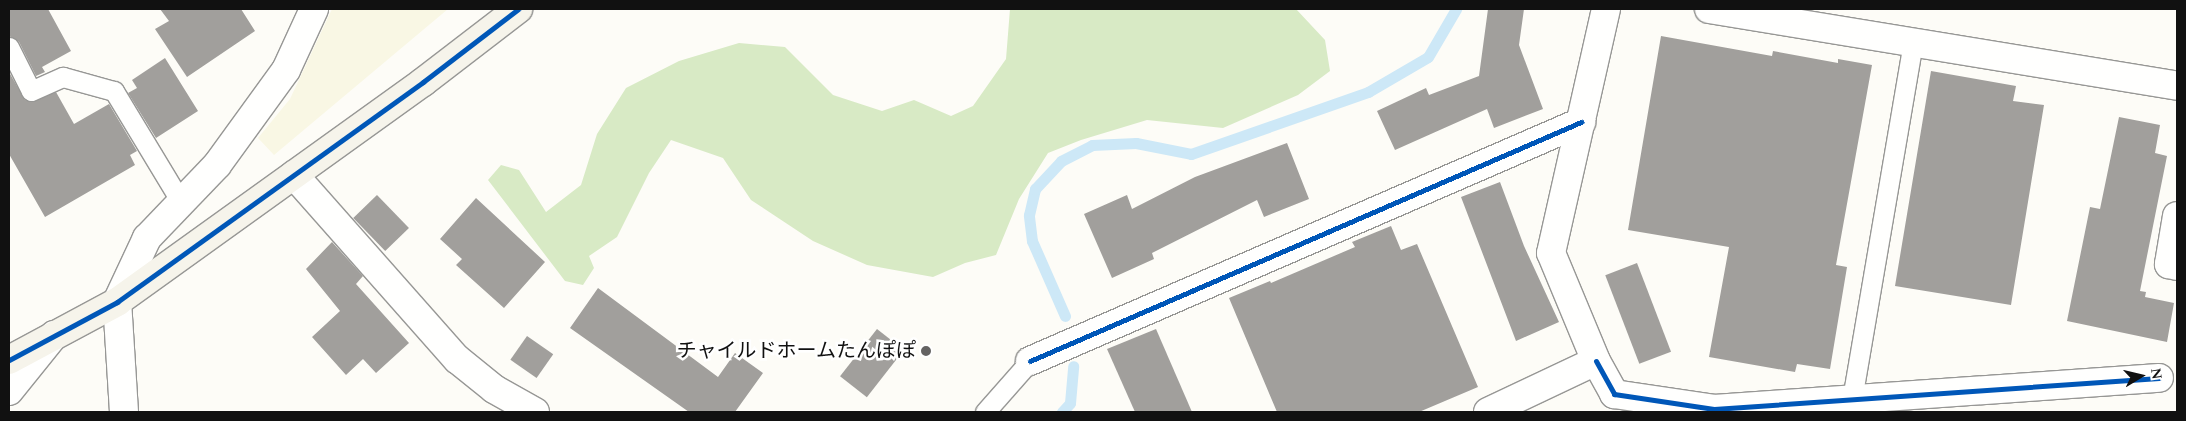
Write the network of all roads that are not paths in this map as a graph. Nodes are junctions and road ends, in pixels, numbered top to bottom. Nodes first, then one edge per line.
1 (314, 9) edge
2 (518, 9) edge
3 (1606, 9) edge
4 (1709, 9) edge
5 (1913, 43) junction
6 (9, 47) edge
7 (2177, 86) edge
8 (1581, 122) junction
9 (294, 175) junction
10 (181, 202) junction
11 (2177, 216) edge
12 (2177, 266) edge
13 (117, 302) junction
14 (54, 336) junction
15 (9, 360) edge
16 (1030, 361) joint
17 (1596, 361) junction
18 (2168, 378) edge
19 (9, 391) edge
20 (1852, 399) junction
21 (124, 412) edge
22 (536, 412) edge
23 (985, 412) edge
24 (1488, 412) edge

1 - 10 street
2 - 9 street
3 - 8 street
4 - 5 street
5 - 7 street
5 - 20 lane
6 - 10 lane
8 - 16 street
8 - 17 street
9 - 13 street
9 - 22 street
10 - 13 street
11 - 12 street
13 - 14 street
13 - 21 street
14 - 15 street
14 - 19 street
16 - 23 lane
17 - 20 street
17 - 24 street
18 - 20 street

